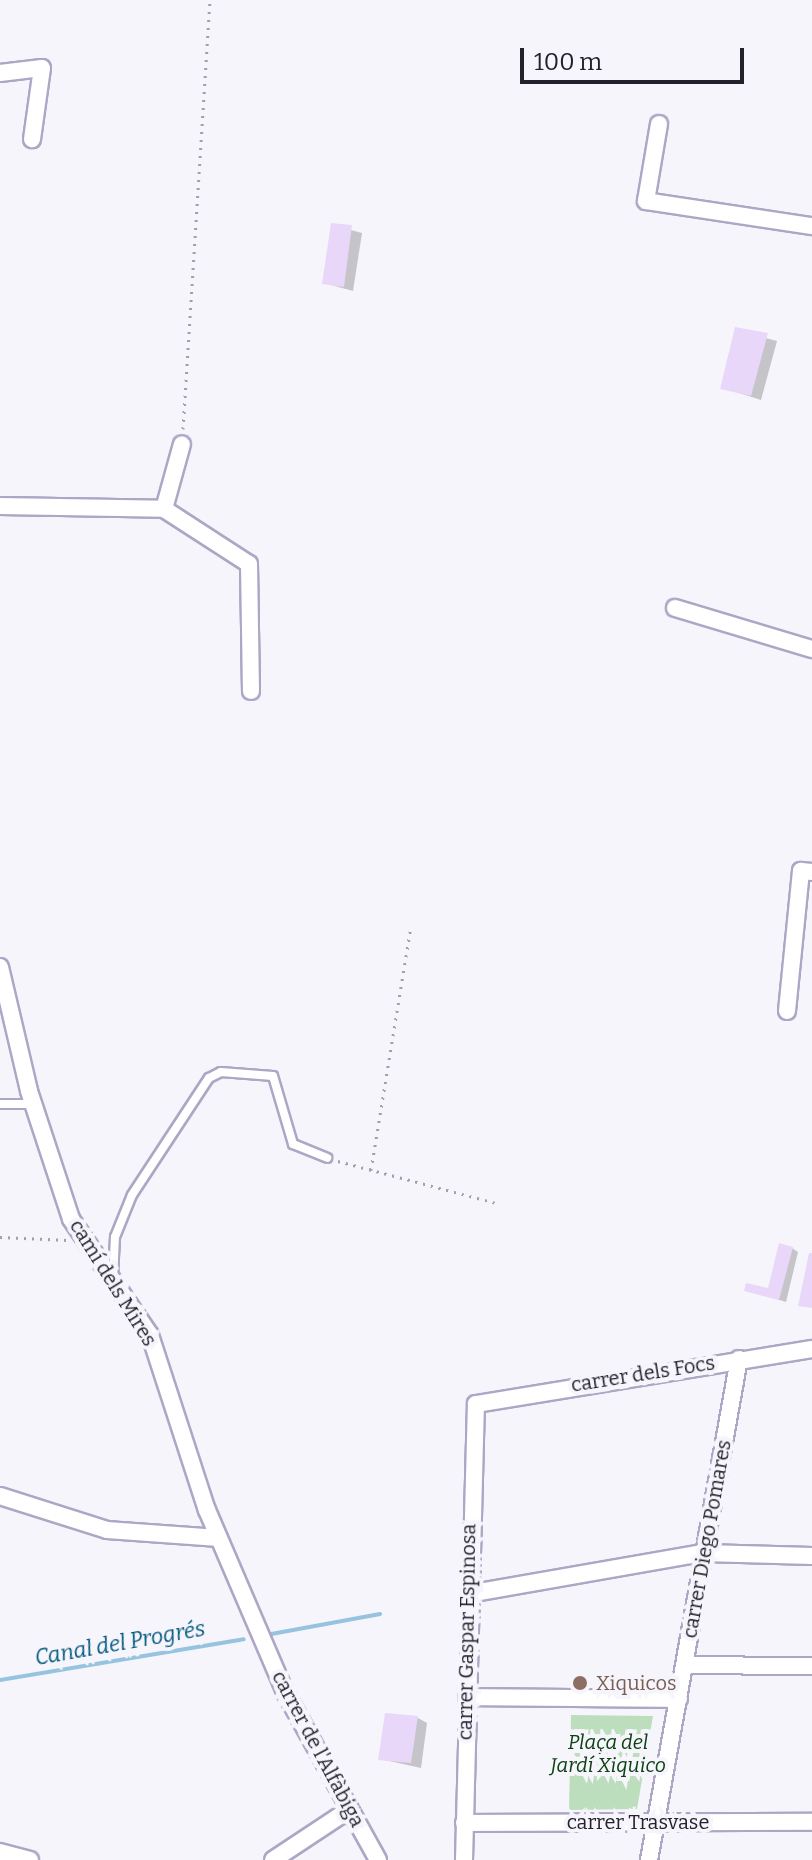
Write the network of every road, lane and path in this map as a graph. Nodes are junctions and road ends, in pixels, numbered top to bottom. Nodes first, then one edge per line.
1 (210, 0) edge
2 (0, 73) edge
3 (659, 124) dead end
4 (32, 139) dead end
5 (812, 226) edge
6 (182, 444) joint
7 (0, 506) edge
8 (164, 509) junction
9 (675, 608) dead end
10 (812, 649) edge
11 (251, 691) dead end
12 (812, 872) edge
13 (410, 931) dead end
14 (0, 967) edge
15 (787, 1011) dead end
16 (0, 1104) edge
17 (33, 1104) junction
18 (327, 1158) joint
19 (371, 1170) junction
20 (496, 1203) dead end
21 (0, 1237) edge
22 (85, 1240) junction
23 (113, 1283) junction
24 (812, 1349) edge
25 (739, 1359) junction
26 (476, 1404) joint
27 (0, 1496) edge
28 (219, 1538) junction
29 (704, 1553) junction
30 (812, 1556) edge
31 (468, 1594) junction
32 (261, 1637) joint
33 (685, 1665) junction
34 (812, 1666) edge
35 (467, 1697) junction
36 (679, 1699) junction
37 (350, 1809) junction
38 (656, 1821) junction
39 (812, 1822) edge
40 (464, 1823) junction
41 (0, 1852) edge
42 (30, 1860) edge
43 (273, 1860) edge
44 (378, 1860) edge
45 (464, 1860) edge
46 (649, 1860) edge

1 - 6 path
2 - 4 street
3 - 5 street
6 - 8 street
7 - 8 street
8 - 11 street
9 - 10 street
12 - 15 street
13 - 19 path
14 - 17 street, camí dels Mires
16 - 17 lane
17 - 22 street, camí dels Mires
18 - 19 path
18 - 23 lane
19 - 20 path
21 - 22 path
22 - 23 street, camí dels Mires
23 - 28 street, camí dels Mires
24 - 25 street, carrer dels Focs
25 - 26 street, carrer dels Focs
25 - 29 street, carrer Diego Pomares
26 - 31 street, carrer Gaspar Espinosa
27 - 28 street
28 - 32 street, camí dels Mires
29 - 30 street
29 - 31 street
29 - 33 street, carrer Diego Pomares
31 - 35 street, carrer Gaspar Espinosa
32 - 37 street, carrer de l'Alfàbiga
33 - 34 street
33 - 36 street, carrer Diego Pomares
35 - 36 street
35 - 40 street, carrer Gaspar Espinosa
36 - 38 street, carrer Diego Pomares
37 - 43 street
37 - 44 street, carrer de l'Alfàbiga
38 - 39 street, carrer Trasvase
38 - 40 street, carrer Trasvase
38 - 46 street, carrer Diego Pomares
40 - 45 street, carrer Gaspar Espinosa
41 - 42 street

